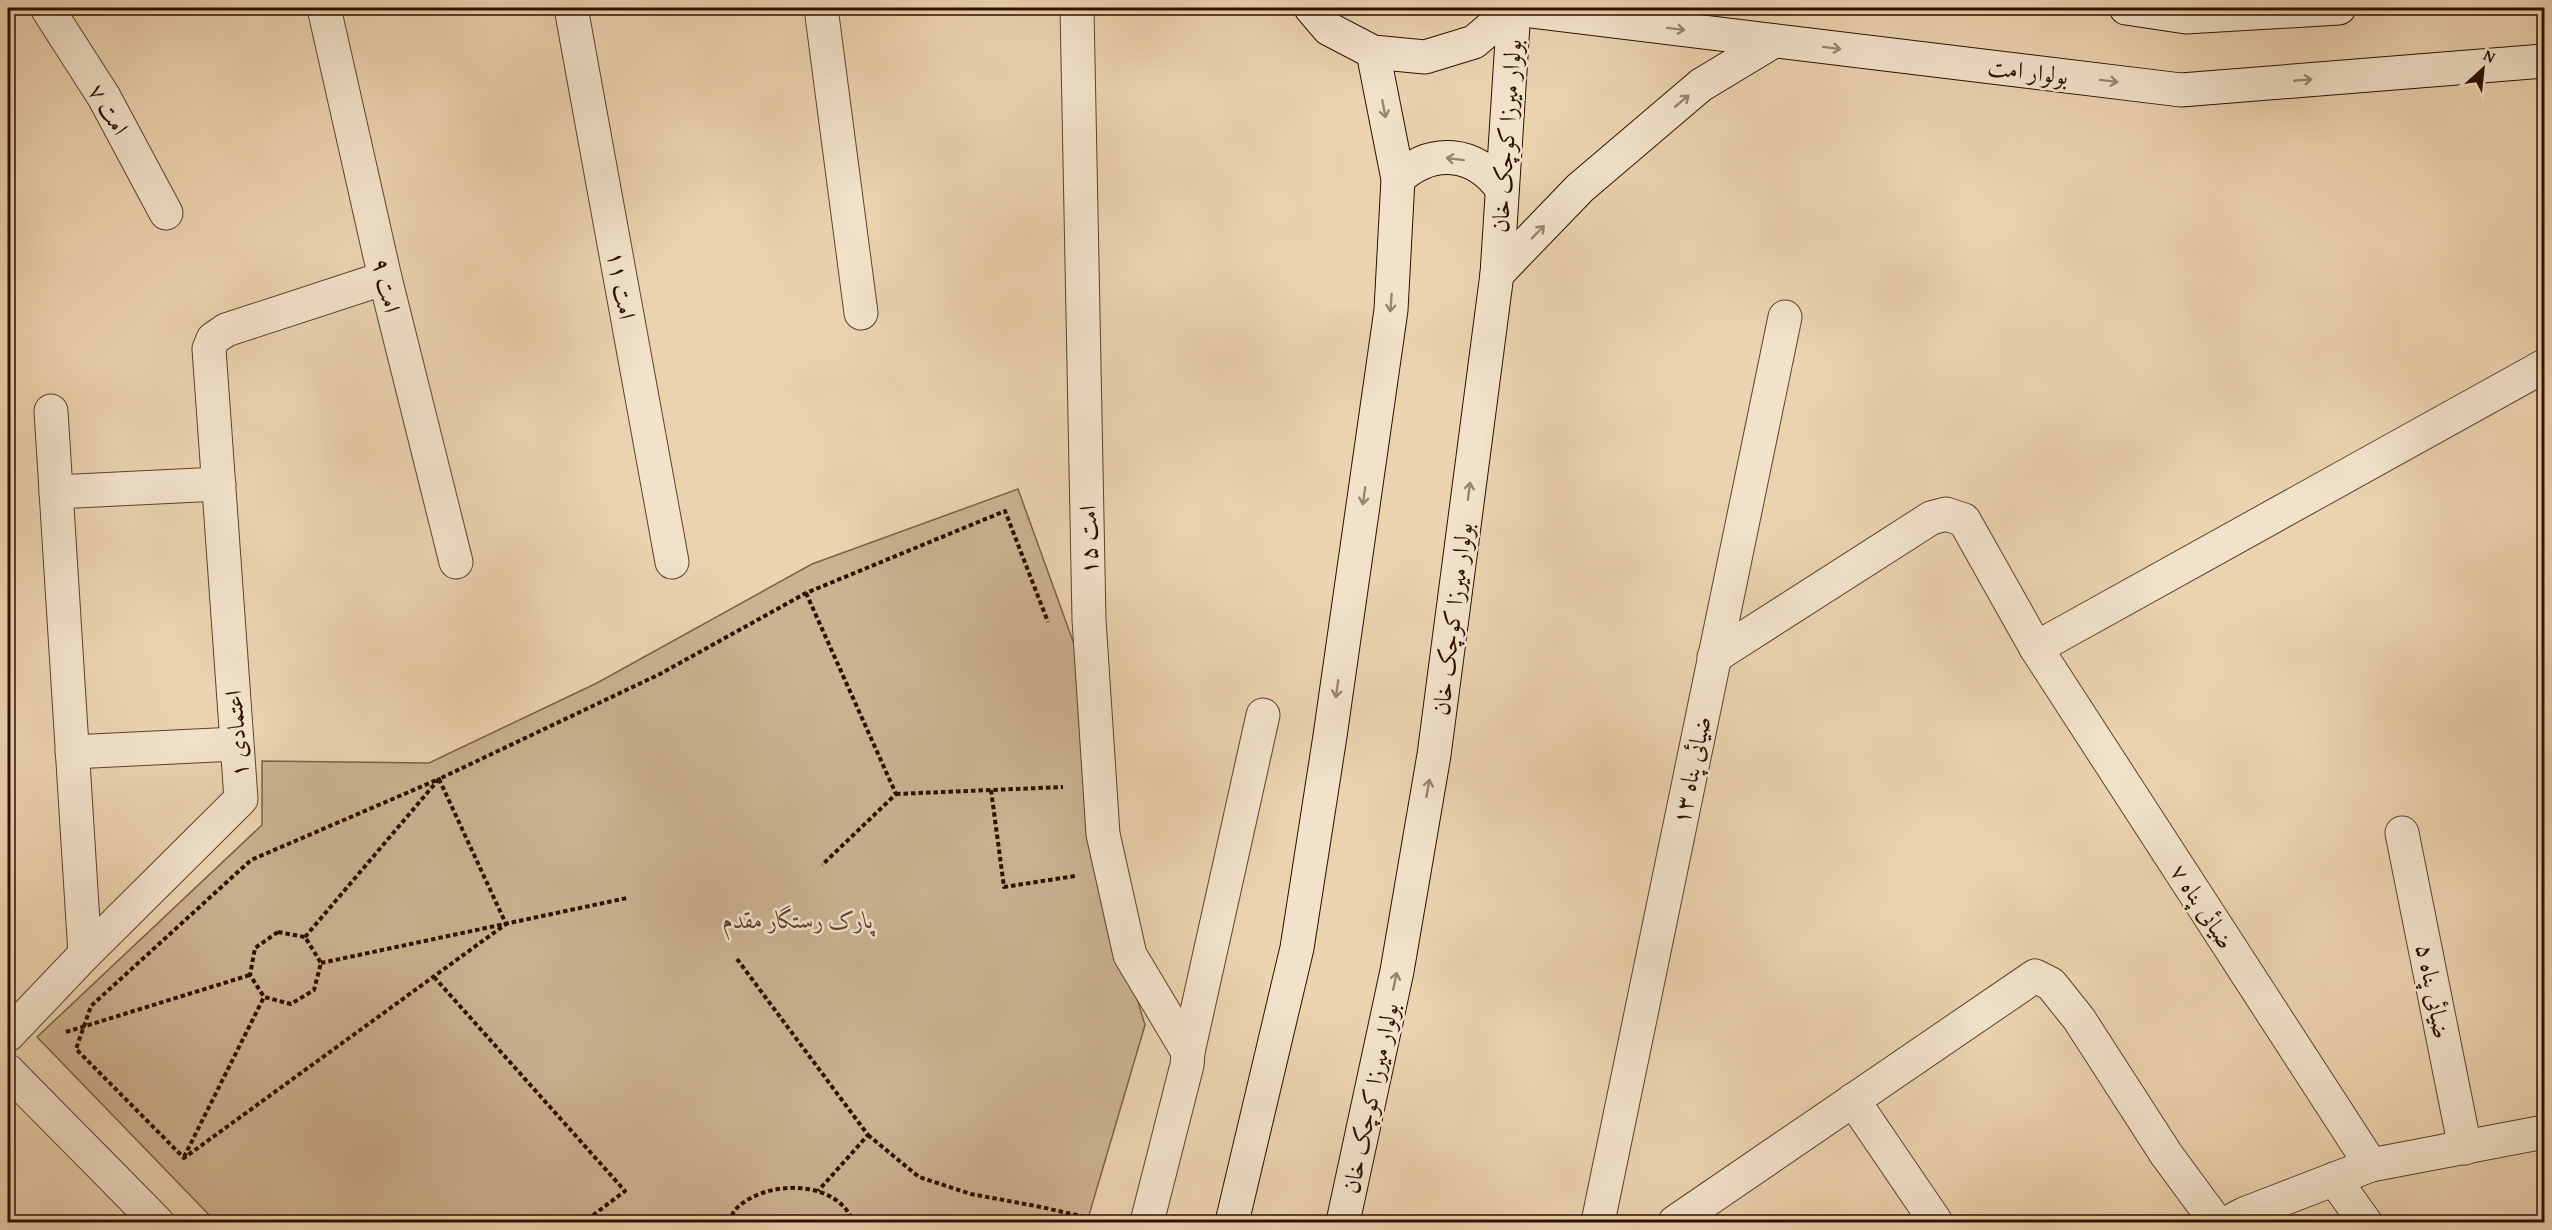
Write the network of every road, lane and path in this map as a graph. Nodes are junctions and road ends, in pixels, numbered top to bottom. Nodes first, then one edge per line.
1 (47, 8) edge
2 (324, 8) edge
3 (571, 8) edge
4 (821, 8) edge
5 (1077, 8) edge
6 (1311, 8) edge
7 (1514, 8) edge
8 (2126, 8) edge
9 (2339, 8) edge
10 (1774, 41) junction
11 (1373, 52) junction
12 (2544, 61) edge
13 (1398, 179) junction
14 (1502, 189) junction
15 (166, 213) dead end
16 (1497, 274) junction
17 (385, 278) junction
18 (861, 313) dead end
19 (1785, 317) dead end
20 (2544, 366) edge
21 (51, 411) dead end
22 (219, 484) junction
23 (56, 492) junction
24 (456, 562) dead end
25 (672, 562) dead end
26 (806, 593) junction
27 (1052, 630) dead end
28 (2036, 648) junction
29 (1714, 657) junction
30 (1263, 715) dead end
31 (236, 744) junction
32 (72, 752) junction
33 (439, 779) junction
34 (1072, 787) dead end
35 (991, 790) junction
36 (896, 794) junction
37 (2402, 833) dead end
38 (822, 865) dead end
39 (1084, 874) dead end
40 (627, 898) dead end
41 (506, 924) junction
42 (305, 937) junction
43 (85, 954) junction
44 (737, 959) dead end
45 (321, 963) junction
46 (250, 975) junction
47 (434, 977) junction
48 (264, 997) junction
49 (84, 1027) junction
50 (62, 1033) dead end
51 (8, 1035) edge
52 (1188, 1052) junction
53 (8, 1071) edge
54 (1854, 1100) junction
55 (2544, 1132) edge
56 (868, 1134) junction
57 (2465, 1148) junction
58 (184, 1158) junction
59 (2371, 1165) junction
60 (2334, 1179) junction
61 (818, 1191) junction
62 (2280, 1212) edge
63 (157, 1222) edge
64 (584, 1222) edge
65 (728, 1222) edge
66 (854, 1222) edge
67 (1107, 1222) edge
68 (1147, 1222) edge
69 (1232, 1222) edge
70 (1343, 1222) edge
71 (1598, 1222) edge
72 (1675, 1222) edge
73 (1936, 1222) edge
74 (2216, 1222) edge
75 (2229, 1222) edge
76 (2365, 1222) edge

1 - 15 street, امت ۷
2 - 17 street, امت ۹
3 - 25 street, امت ۱۱
4 - 18 street
5 - 52 street, امت ۱۵
6 - 11 street
7 -> 10 street, بولوار امت
7 - 11 street
7 - 14 street, بولوار میرزا کوچک خان
8 - 9 street
10 -> 12 street, بولوار امت
16 -> 10 street
11 -> 13 street
14 -> 13 street
13 -> 69 street
14 - 16 street, بولوار میرزا کوچک خان
70 -> 16 street, بولوار میرزا کوچک خان
17 - 22 street, اعتمادی ۱
17 - 24 street, امت ۹
19 - 29 street, ضیائی پناه ۱۳
20 - 28 street
21 - 23 street
22 - 23 street
22 - 31 street, اعتمادی ۱
23 - 32 street
26 - 27 path
26 - 33 path
26 - 36 path
28 - 29 street, ضیائی پناه ۷
28 - 59 street, ضیائی پناه ۷
29 - 71 street, ضیائی پناه ۱۳
30 - 52 street
31 - 32 street
31 - 43 street, اعتمادی ۱
32 - 43 street
33 - 41 path
33 - 42 path
33 - 49 path
34 - 35 path
35 - 36 path
35 - 39 path
36 - 38 path
37 - 57 street, ضیائی پناه ۵
40 - 41 path
41 - 45 path
41 - 47 path
42 - 45 path
42 - 46 path
43 - 51 street, اعتمادی ۱
44 - 56 path
45 - 48 path
46 - 48 path
46 - 49 path
47 - 58 path
47 - 64 path
48 - 58 path
49 - 50 path
49 - 58 path
52 - 68 street
53 - 63 street
54 - 72 street
54 - 73 street
54 - 74 street
55 - 57 street
56 - 61 path
56 - 67 path
57 - 59 street
59 - 60 street
60 - 62 street
60 - 76 street
61 - 65 path
61 - 66 path
62 - 75 street

